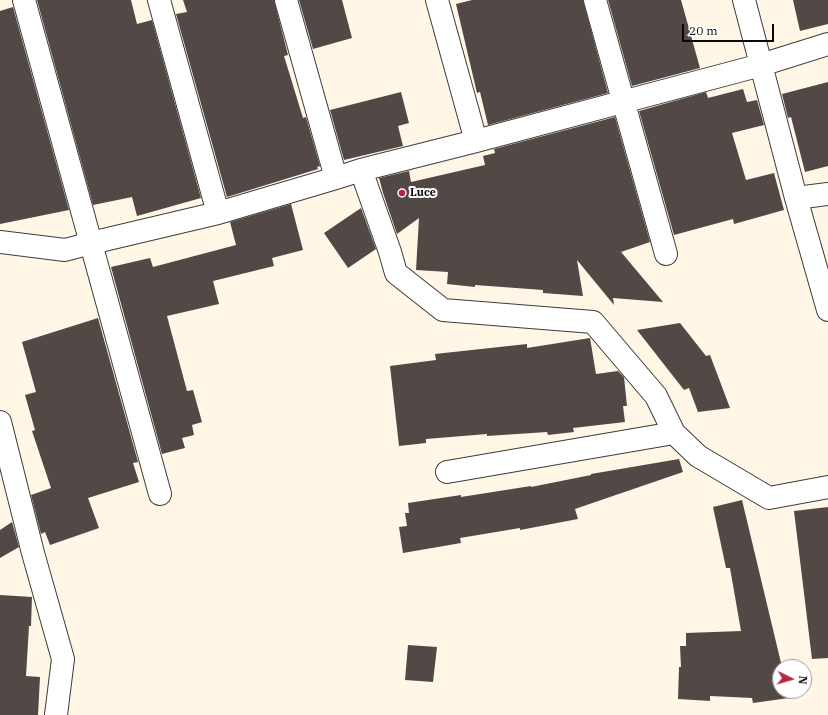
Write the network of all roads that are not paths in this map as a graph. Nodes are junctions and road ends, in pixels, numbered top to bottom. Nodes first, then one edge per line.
1 (24, 0) edge
2 (158, 0) edge
3 (286, 0) edge
4 (438, 0) edge
5 (595, 0) edge
6 (744, 0) edge
7 (828, 44) edge
8 (761, 65) junction
9 (623, 101) junction
10 (476, 140) junction
11 (361, 170) junction
12 (336, 178) junction
13 (828, 194) edge
14 (796, 198) junction
15 (218, 213) junction
16 (0, 242) edge
17 (91, 243) junction
18 (666, 254) dead end
19 (828, 310) edge
20 (0, 422) edge
21 (674, 433) junction
22 (447, 472) dead end
23 (828, 488) edge
24 (160, 494) dead end
25 (56, 715) edge

1 - 17 street
2 - 15 street
3 - 12 street
4 - 10 street
5 - 9 street
6 - 8 street
7 - 8 street
8 - 9 street
8 - 14 street
9 - 10 street
9 - 18 street
10 - 11 street
11 - 12 street
11 - 21 street
12 - 15 street
13 - 14 street
14 - 19 street
15 - 17 street
16 - 17 street
17 - 24 street
20 - 25 street
21 - 22 street
21 - 23 street

